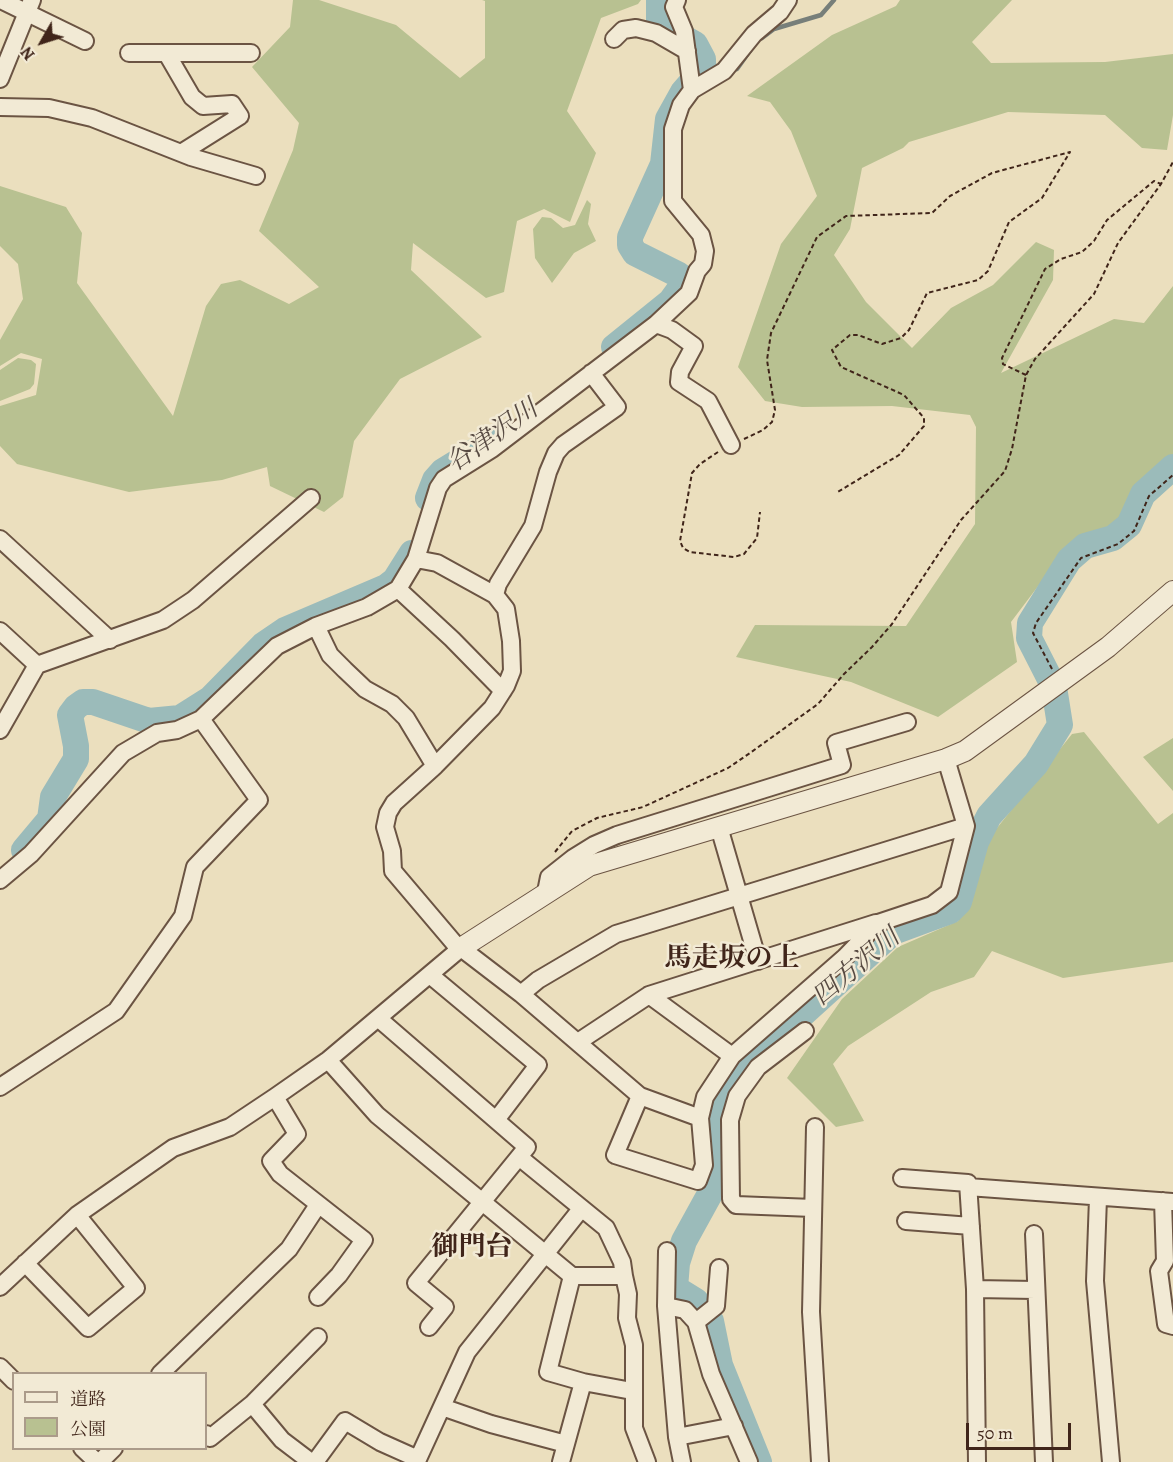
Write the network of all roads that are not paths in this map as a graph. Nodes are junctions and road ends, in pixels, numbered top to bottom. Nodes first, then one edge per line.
1 (1, 0) edge
2 (677, 0) edge
3 (788, 0) edge
4 (29, 6) edge
5 (614, 39) dead end
6 (85, 41) dead end
7 (687, 51) junction
8 (129, 53) dead end
9 (251, 53) dead end
10 (167, 54) junction
11 (0, 79) edge
12 (692, 90) junction
13 (0, 107) edge
14 (181, 153) junction
15 (256, 176) dead end
16 (656, 324) junction
17 (591, 373) junction
18 (731, 445) road end
19 (311, 498) dead end
20 (0, 539) edge
21 (416, 559) junction
22 (398, 589) junction
23 (1173, 591) edge
24 (495, 595) junction
25 (316, 626) junction
26 (0, 631) edge
27 (110, 640) junction
28 (37, 665) junction
29 (503, 691) junction
30 (201, 719) junction
31 (908, 722) dead end
32 (0, 730) edge
33 (946, 759) junction
34 (435, 766) junction
35 (966, 826) junction
36 (719, 827) junction
37 (0, 880) edge
38 (546, 892) junction
39 (738, 896) junction
40 (878, 922) junction
41 (460, 949) junction
42 (758, 961) junction
43 (430, 975) junction
44 (521, 994) junction
45 (649, 995) junction
46 (379, 1019) junction
47 (806, 1031) dead end
48 (578, 1042) junction
49 (732, 1056) junction
50 (328, 1060) junction
51 (0, 1087) edge
52 (640, 1096) junction
53 (275, 1097) junction
54 (700, 1118) junction
55 (496, 1120) junction
56 (815, 1127) dead end
57 (519, 1157) junction
58 (903, 1178) dead end
59 (968, 1187) junction
60 (1098, 1198) junction
61 (1168, 1201) edge
62 (481, 1203) junction
63 (318, 1205) junction
64 (813, 1208) junction
65 (581, 1209) junction
66 (76, 1215) junction
67 (906, 1221) dead end
68 (971, 1226) junction
69 (1034, 1234) dead end
70 (667, 1251) dead end
71 (544, 1253) junction
72 (26, 1263) junction
73 (719, 1268) dead end
74 (572, 1276) junction
75 (624, 1276) junction
76 (0, 1287) edge
77 (975, 1288) junction
78 (1035, 1290) junction
79 (318, 1297) dead end
80 (666, 1306) junction
81 (696, 1322) junction
82 (1173, 1326) edge
83 (429, 1327) dead end
84 (318, 1337) dead end
85 (0, 1366) edge
86 (162, 1372) edge
87 (12, 1379) edge
88 (583, 1382) junction
89 (633, 1391) junction
90 (252, 1404) junction
91 (442, 1407) junction
92 (734, 1426) junction
93 (207, 1435) edge
94 (678, 1437) junction
95 (566, 1444) junction
96 (111, 1450) edge
97 (89, 1458) edge
98 (313, 1462) edge
99 (561, 1462) edge
100 (647, 1462) edge
101 (682, 1462) edge
102 (749, 1462) edge
103 (820, 1462) edge
104 (977, 1462) edge
105 (1044, 1462) edge
106 (1111, 1462) edge

1 - 4 street
2 - 7 street
3 - 12 street
4 - 6 street
4 - 11 street
5 - 7 street
7 - 12 street
8 - 10 street
9 - 10 street
10 - 14 street
12 - 16 street
13 - 14 street
14 - 15 street
16 - 17 street
16 - 18 street
17 - 21 street
17 - 24 street
19 - 27 street
20 - 27 street
21 - 22 street
21 - 24 street
22 - 25 street
22 - 29 street
23 - 33 street
24 - 29 street
25 - 30 street
25 - 34 street
26 - 28 street
27 - 28 street
28 - 32 street
29 - 34 street
30 - 37 street
30 - 51 street
31 - 38 street
33 - 35 street
33 - 36 street
34 - 41 street
35 - 39 street
35 - 40 street
36 - 38 street
36 - 39 street
38 - 41 street
39 - 42 street
39 - 44 street
40 - 42 street
40 - 49 street
41 - 43 street
41 - 44 street
42 - 45 street
43 - 46 street
43 - 55 street
44 - 48 street
45 - 48 street
45 - 49 street
46 - 50 street
46 - 55 street
47 - 64 street
48 - 52 street
49 - 54 street
50 - 53 street
50 - 62 street
52 - 54 street
52 - 54 street
53 - 63 street
53 - 66 street
55 - 57 street
56 - 64 street
57 - 62 street
57 - 65 street
58 - 59 street
59 - 60 street
59 - 68 street
60 - 61 street
60 - 106 street
61 - 82 street
62 - 71 street
62 - 83 street
63 - 79 street
63 - 86 street
64 - 103 street
65 - 71 street
65 - 75 street
66 - 72 street
66 - 72 street
67 - 68 street
68 - 77 street
69 - 78 street
70 - 80 street
71 - 74 street
71 - 91 street
72 - 76 street
73 - 81 street
74 - 75 street
74 - 88 street
75 - 89 street
77 - 78 street
77 - 104 street
78 - 105 street
80 - 81 street
80 - 94 street
81 - 92 street
84 - 90 street
85 - 87 street
88 - 89 street
88 - 95 street
89 - 100 street
90 - 93 street
90 - 98 street
91 - 95 street
91 - 98 street
92 - 94 street
92 - 102 street
94 - 101 street
95 - 99 street
96 - 97 street

